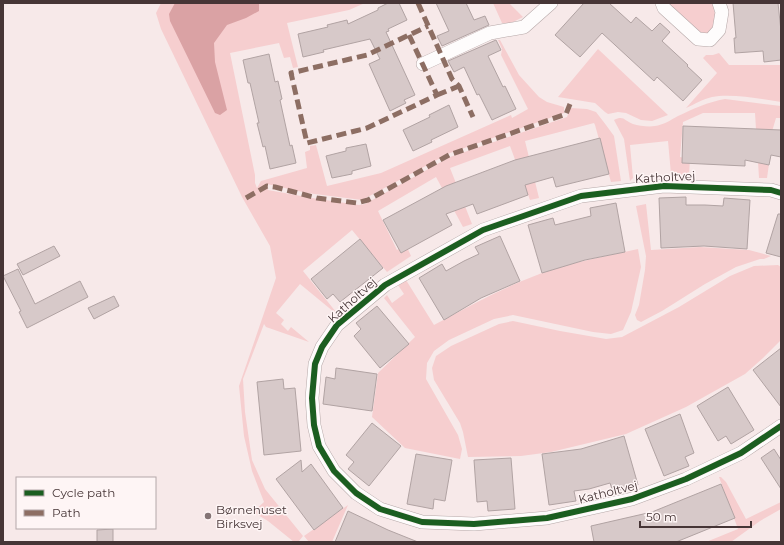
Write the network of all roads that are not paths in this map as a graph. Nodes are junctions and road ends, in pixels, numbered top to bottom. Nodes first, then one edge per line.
1 (551, 3) edge
2 (662, 3) edge
3 (719, 3) edge
4 (423, 64) dead end
5 (781, 193) edge
6 (781, 426) edge

1 - 4 street
2 - 3 street
5 - 6 street, Katholtvej

